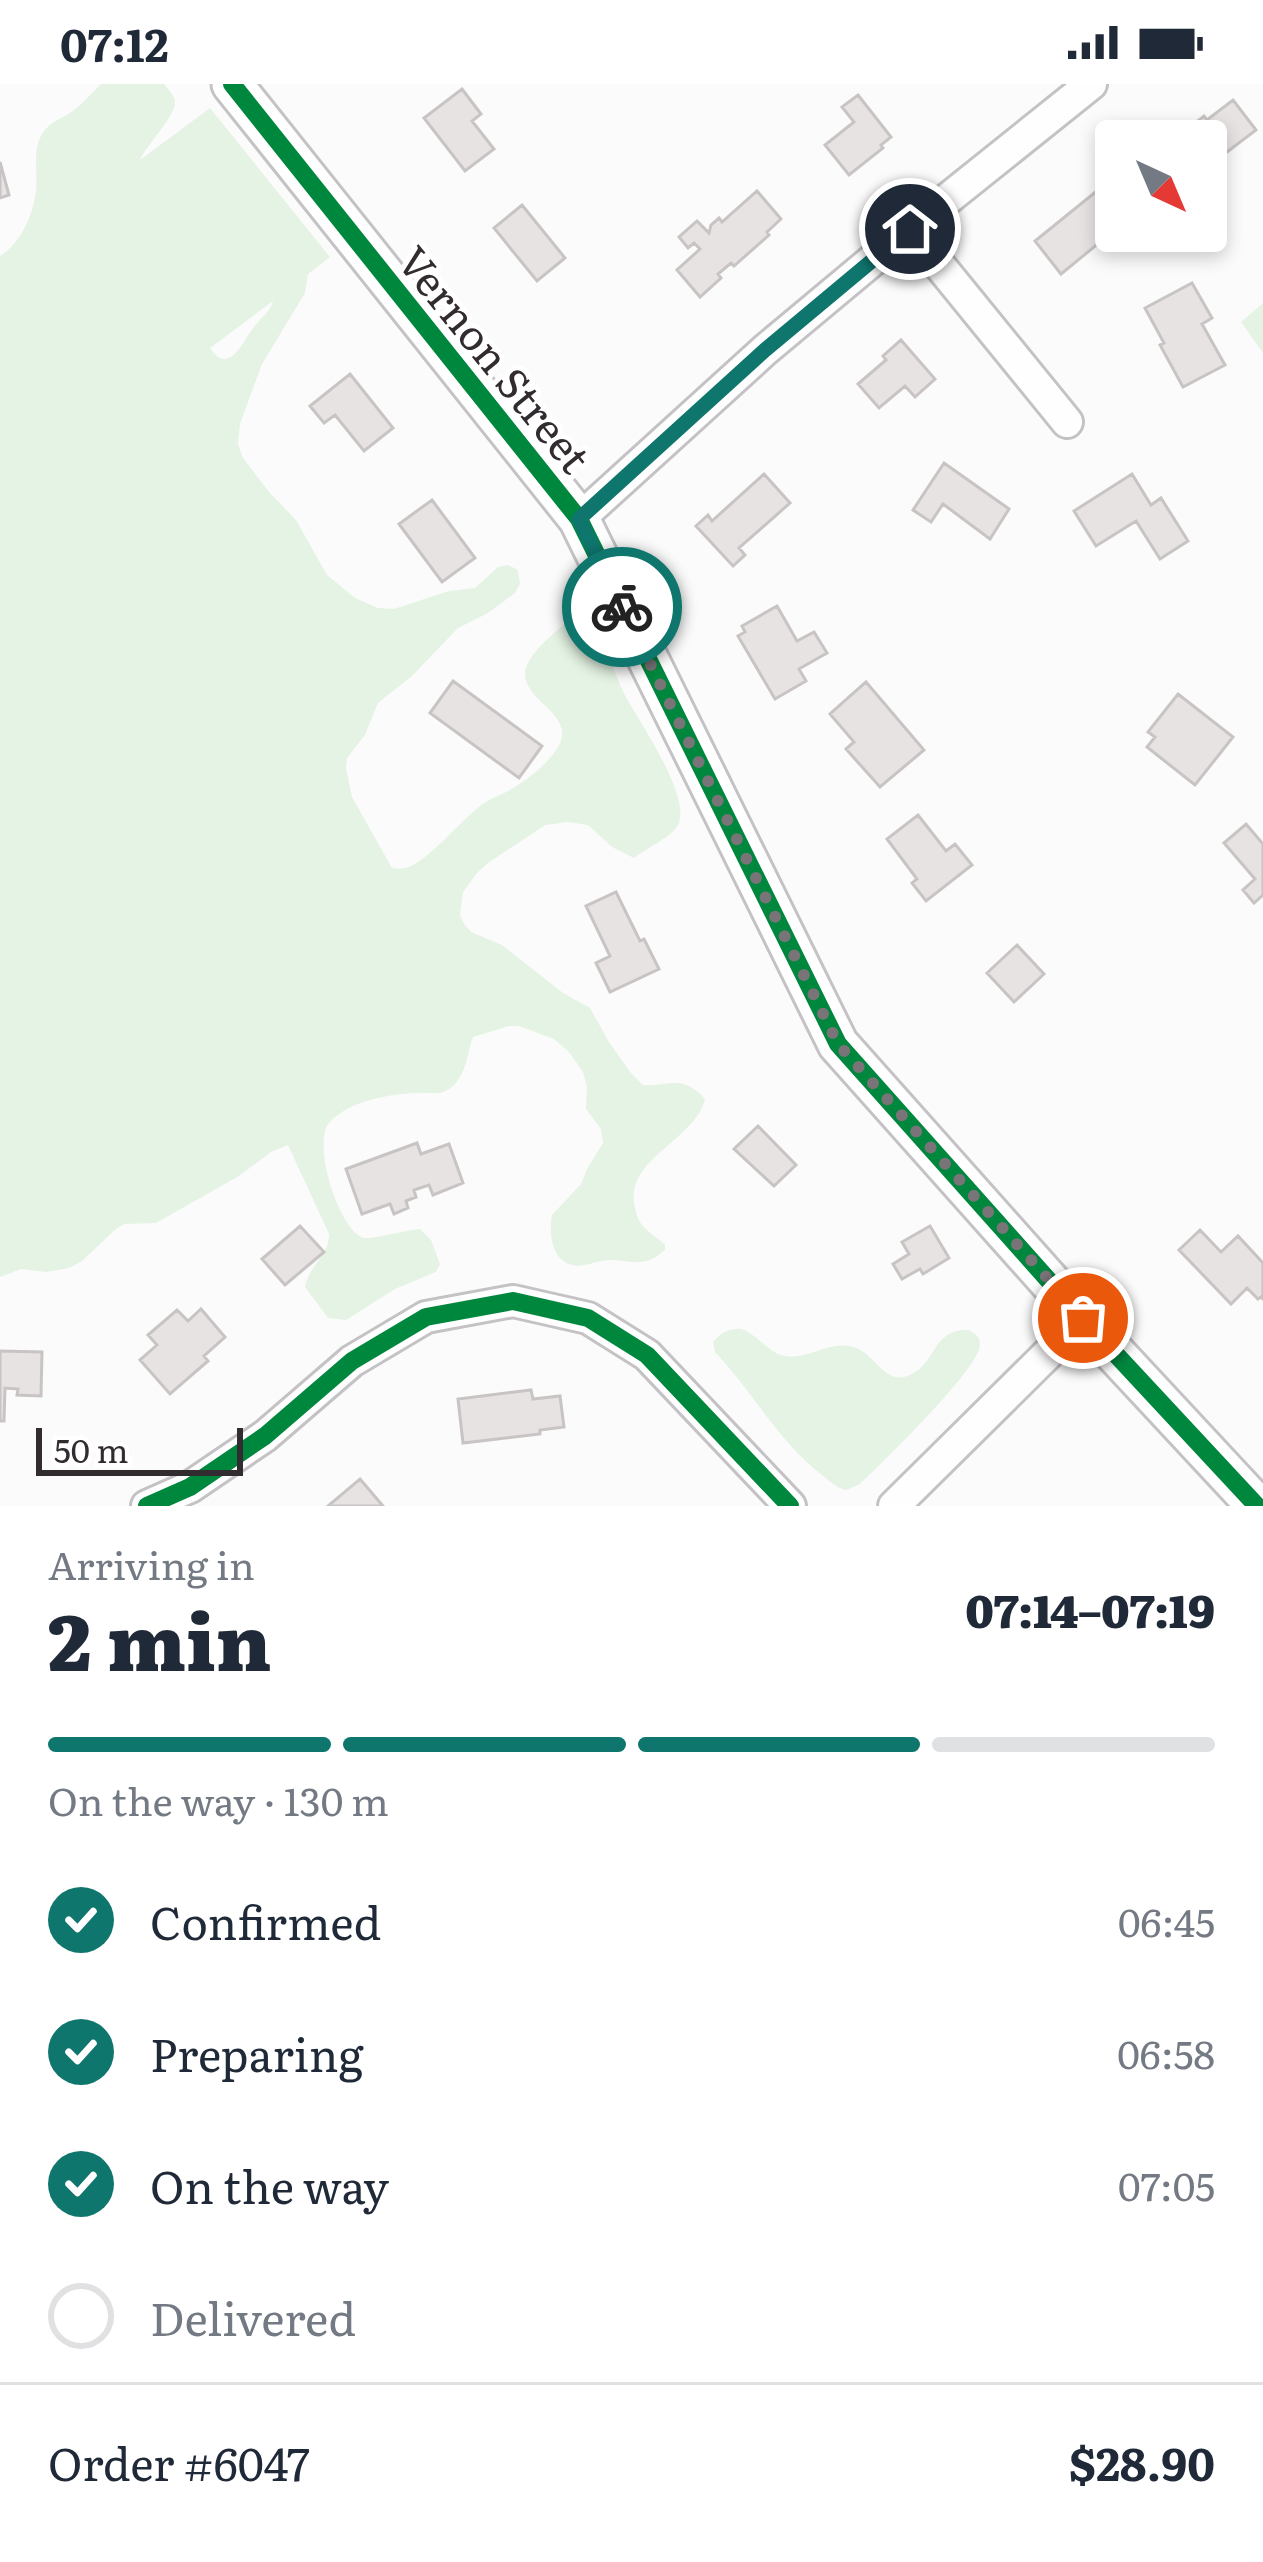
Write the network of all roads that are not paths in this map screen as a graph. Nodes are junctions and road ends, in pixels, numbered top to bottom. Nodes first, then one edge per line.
1 (232, 84) edge
2 (1091, 84) edge
3 (910, 229) junction
4 (1067, 422) dead end
5 (579, 519) junction
6 (1083, 1318) junction
7 (147, 1506) edge
8 (790, 1506) edge
9 (894, 1506) edge
10 (1257, 1506) edge

1 - 5 street, Vernon Street
2 - 3 street
3 - 4 street
3 - 5 street
5 - 6 street, Vernon Street
6 - 9 street
6 - 10 street, Vernon Street
7 - 8 street

